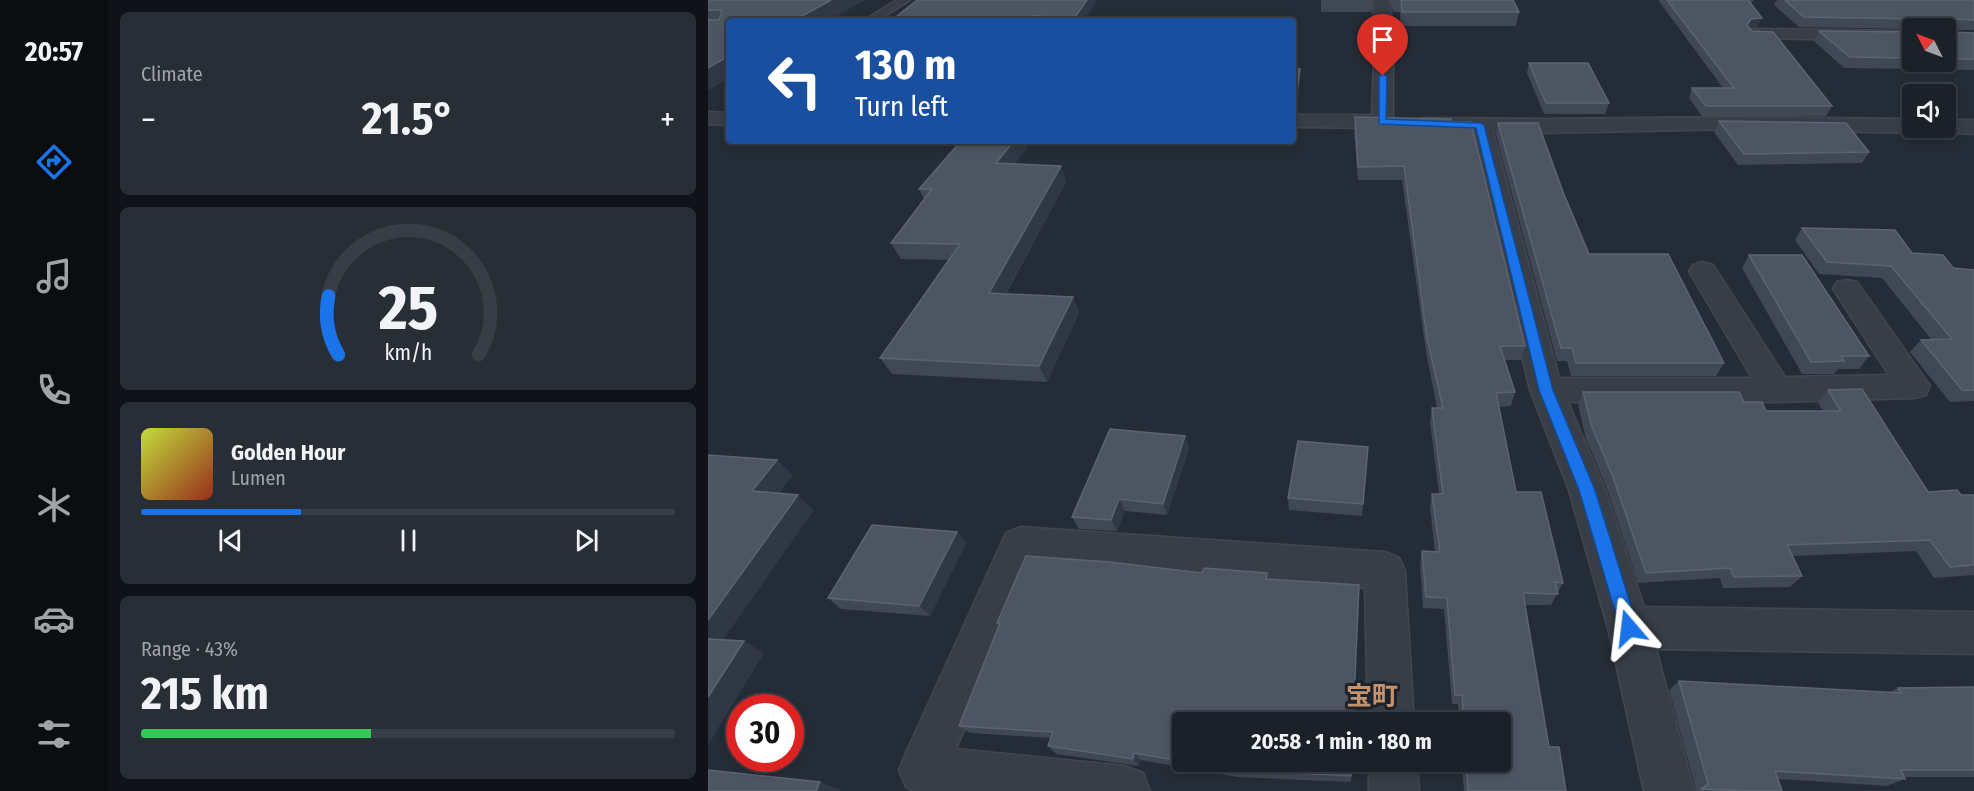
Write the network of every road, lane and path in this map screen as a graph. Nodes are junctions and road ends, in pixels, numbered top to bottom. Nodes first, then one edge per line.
1 (905, 0) edge
2 (1381, 0) edge
3 (874, 18) edge
4 (1754, 34) edge
5 (1902, 36) edge
6 (708, 118) edge
7 (726, 119) edge
8 (1296, 121) edge
9 (1382, 122) junction
10 (1480, 125) junction
11 (1902, 126) edge
12 (1956, 127) edge
13 (1974, 127) edge
14 (1703, 271) dead end
15 (1847, 289) dead end
16 (1546, 390) junction
17 (1776, 390) junction
18 (1629, 628) junction
19 (1974, 633) edge
20 (1391, 712) edge
21 (1393, 772) edge
22 (1125, 791) edge
23 (1394, 791) edge
24 (1669, 791) edge

1 - 3 lane
2 - 9 street
4 - 5 street
6 - 7 street
8 - 9 street
9 - 10 street
10 - 11 street
10 - 16 street
12 - 13 street
14 - 17 street
15 - 17 street
16 - 17 street
16 - 18 street
18 - 19 street
18 - 24 street
20 - 22 street
21 - 23 street

